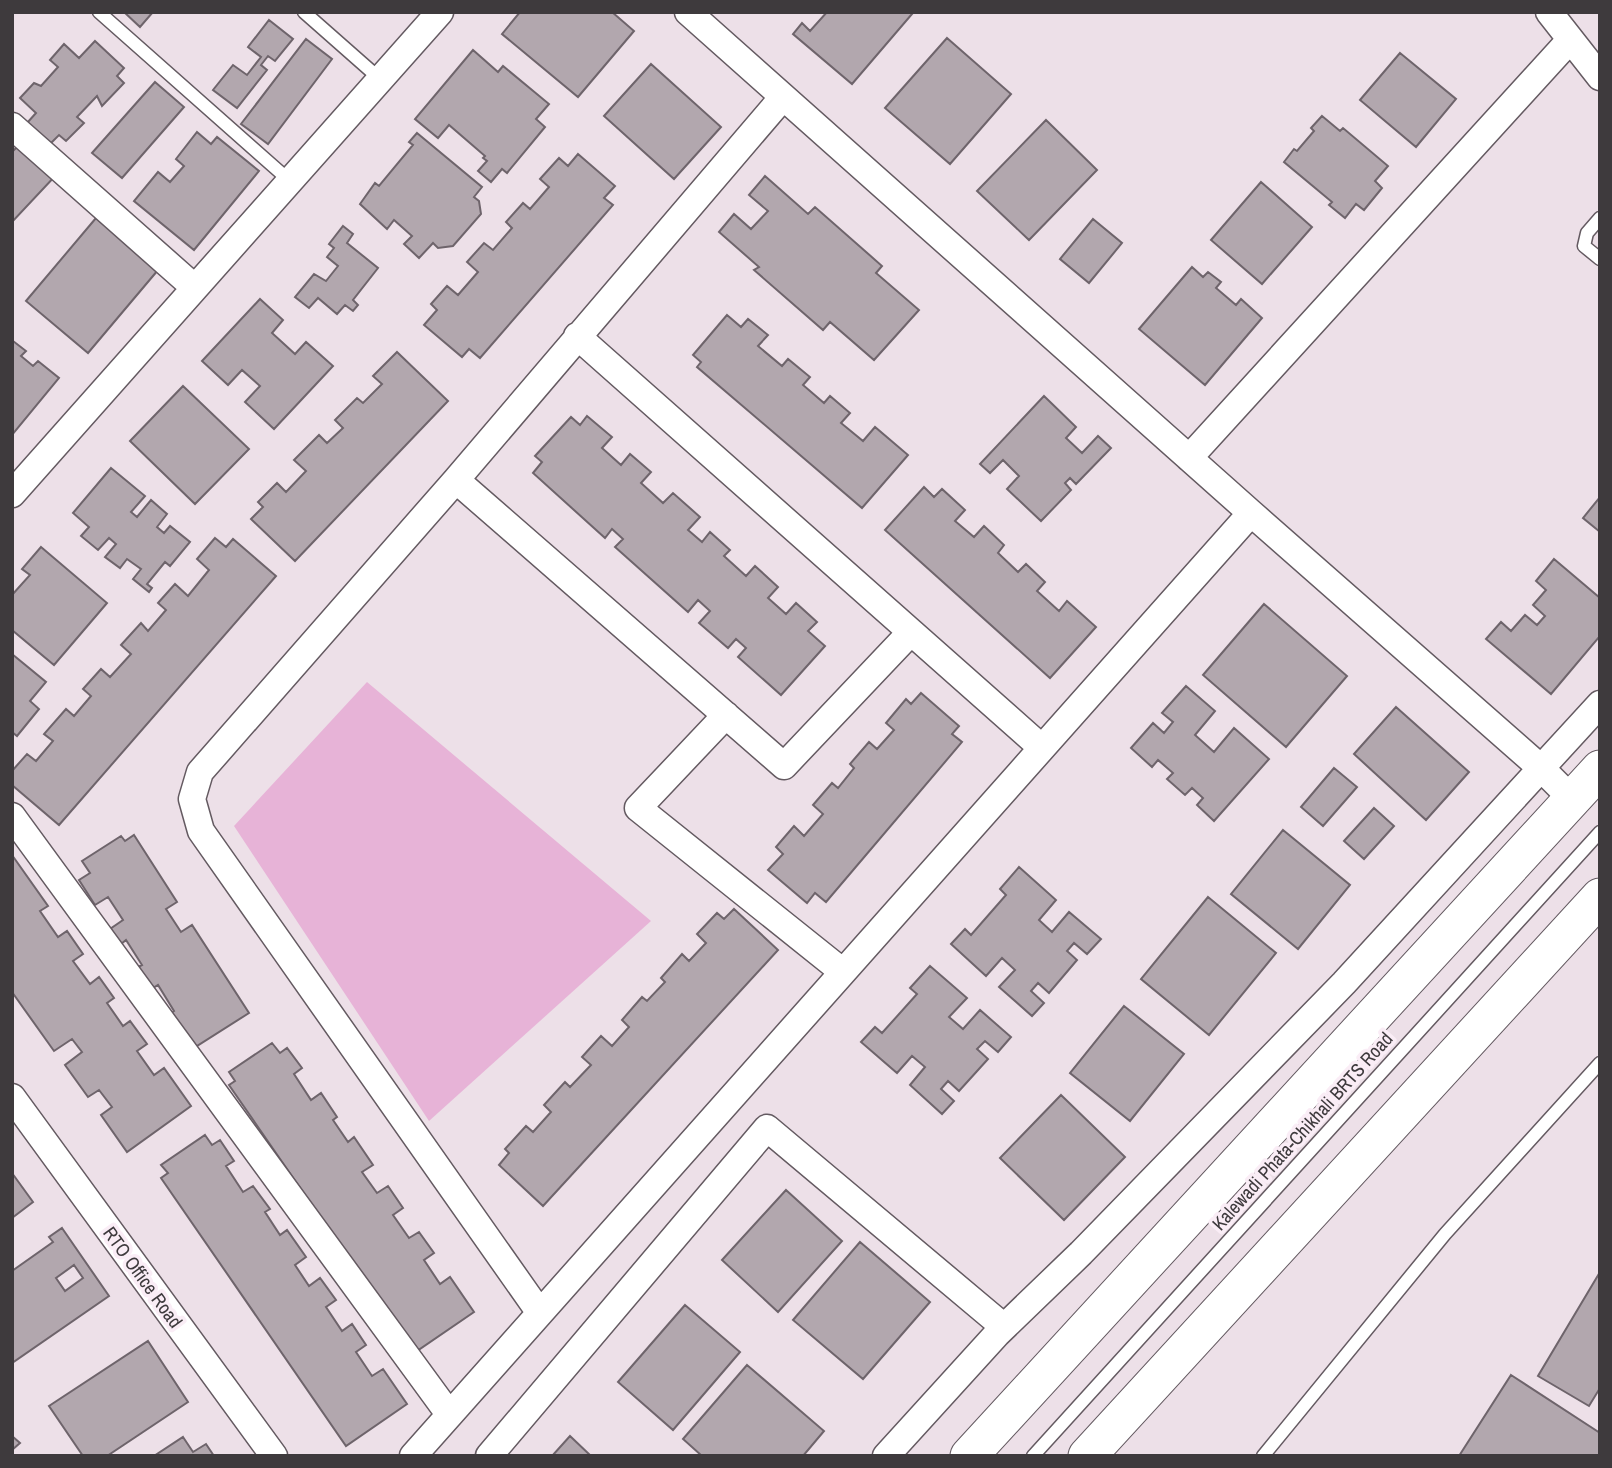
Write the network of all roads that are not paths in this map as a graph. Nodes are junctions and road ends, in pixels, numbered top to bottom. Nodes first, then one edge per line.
1 (99, 12) edge
2 (304, 12) edge
3 (440, 12) edge
4 (688, 12) edge
5 (1549, 12) edge
6 (1570, 40) junction
7 (1600, 77) edge
8 (380, 79) junction
9 (783, 97) junction
10 (12, 126) edge
11 (290, 181) junction
12 (1600, 218) edge
13 (1600, 259) edge
14 (195, 288) junction
15 (577, 336) junction
16 (1189, 458) junction
17 (456, 480) junction
18 (20, 481) edge
19 (1251, 513) junction
20 (911, 632) junction
21 (1600, 704) edge
22 (726, 715) junction
23 (1042, 748) junction
24 (1542, 769) junction
25 (1600, 769) edge
26 (1572, 799) junction
27 (12, 816) edge
28 (1600, 832) edge
29 (1600, 897) edge
30 (843, 972) junction
31 (1600, 1063) edge
32 (12, 1097) edge
33 (540, 1313) junction
34 (1004, 1327) junction
35 (449, 1414) junction
36 (274, 1456) edge
37 (413, 1456) edge
38 (489, 1456) edge
39 (886, 1456) edge
40 (969, 1456) edge
41 (1033, 1456) edge
42 (1087, 1456) edge
43 (1263, 1456) edge

1 - 11 lane
2 - 8 lane
3 - 8 street
4 - 9 street
5 - 6 street
6 - 7 street
6 - 16 street
8 - 11 street
9 - 15 street
9 - 16 street
10 - 14 street
11 - 14 street
12 - 13 lane
14 - 18 street
15 - 17 street
15 - 20 street
16 - 19 street
17 - 22 street
17 - 33 street
19 - 23 street
19 - 24 street
20 - 22 street
20 - 23 street
21 - 24 street
22 - 30 street
23 - 30 street
24 - 26 street
24 - 34 street
25 - 26 main road
26 - 40 main road
27 - 35 street
28 - 41 lane, Kalewadi Phata-Chikhali BRTS Road
29 - 42 main road
30 - 33 street
31 - 43 lane
32 - 36 street, RTO Office Road
33 - 35 street
34 - 38 street
34 - 39 street
35 - 37 street

